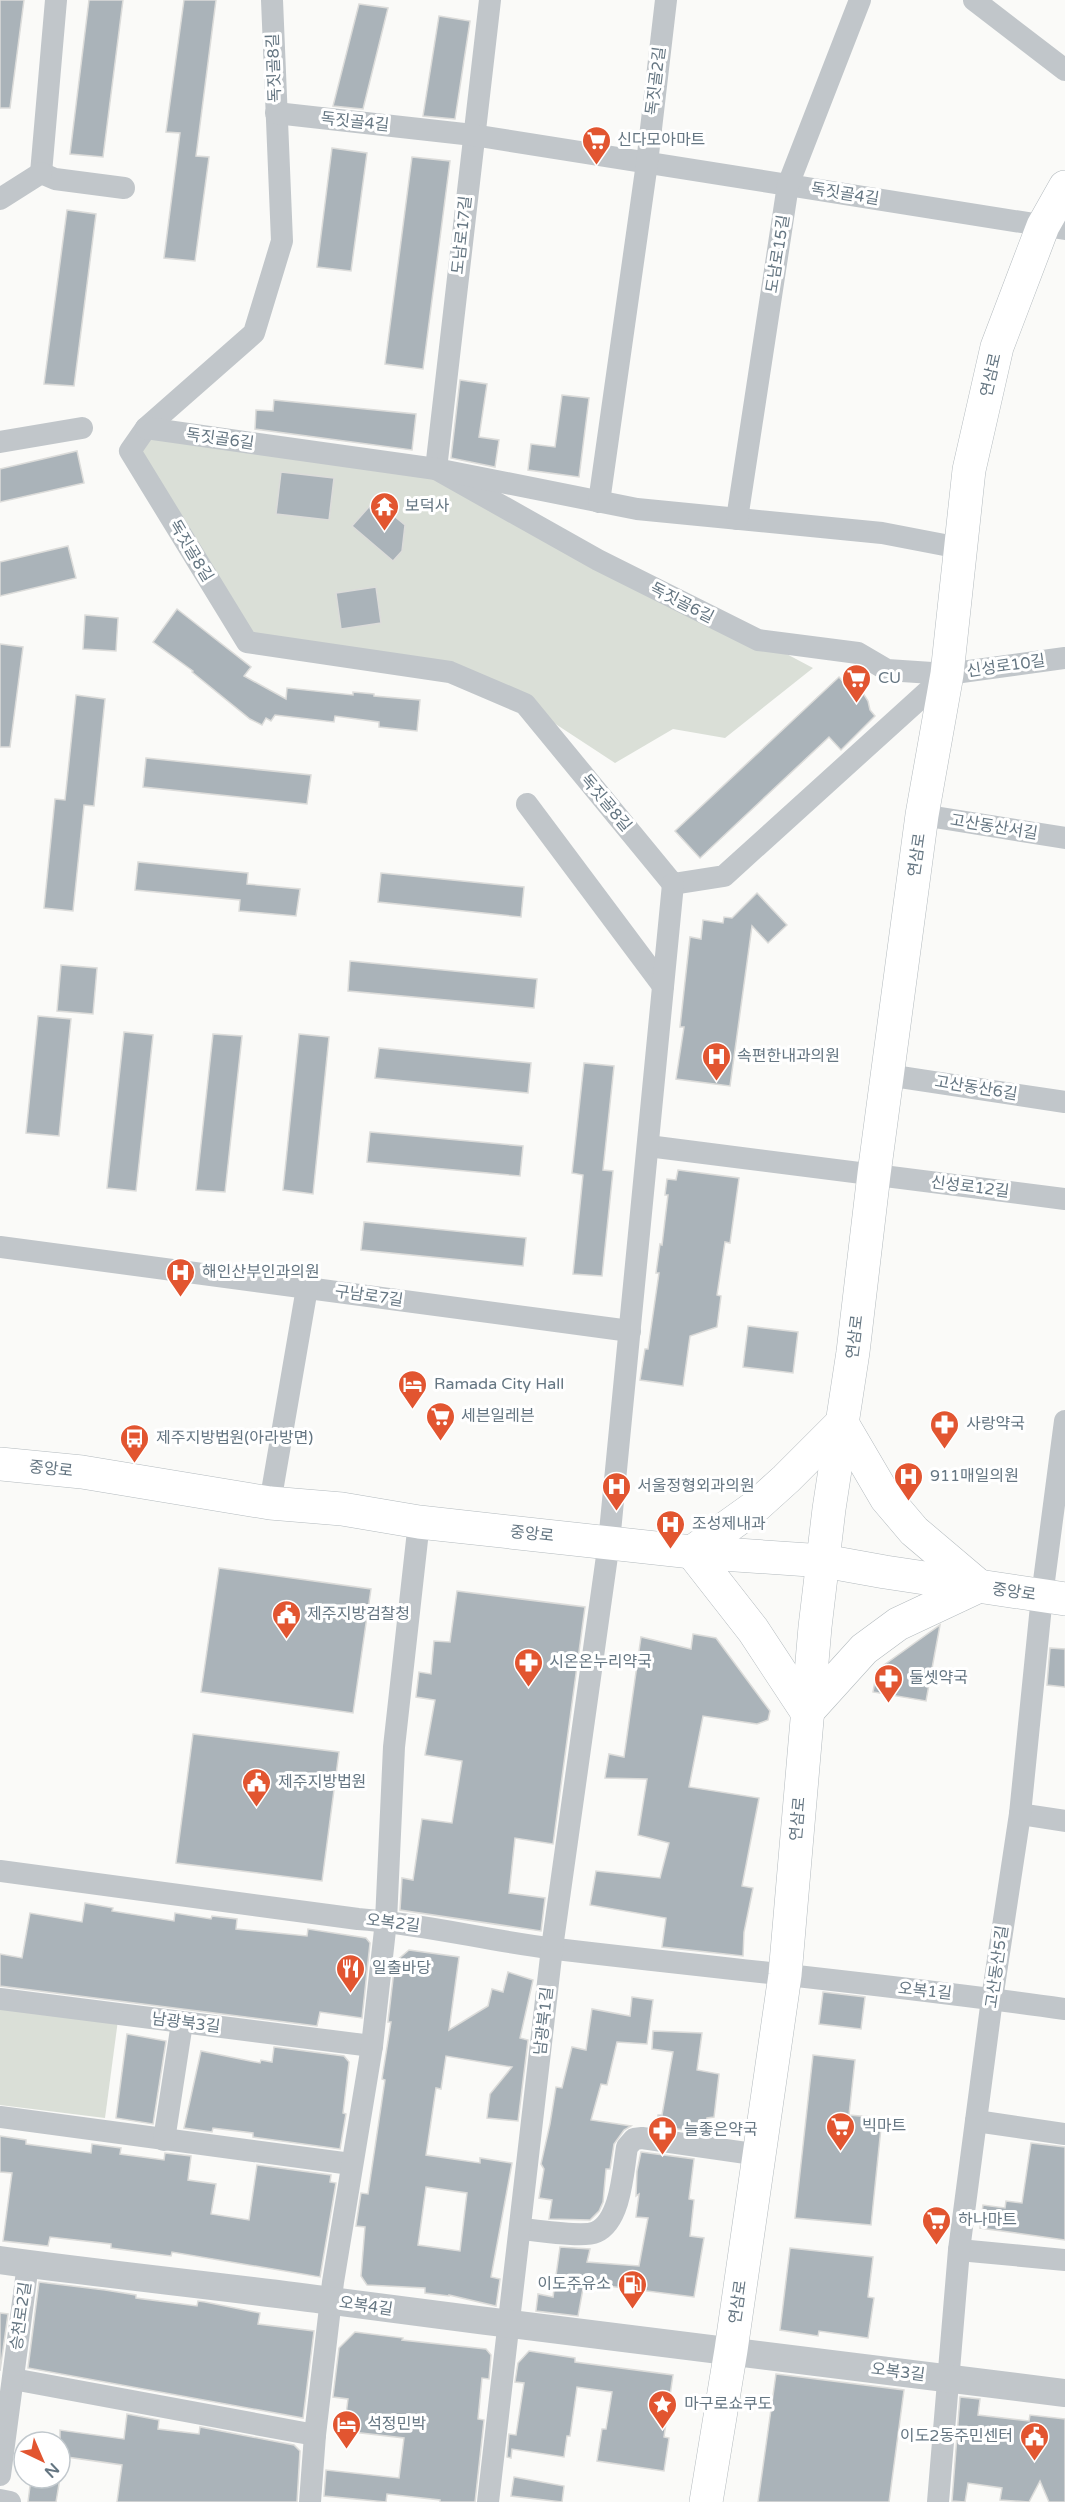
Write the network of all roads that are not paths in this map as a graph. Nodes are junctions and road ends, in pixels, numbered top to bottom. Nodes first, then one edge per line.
1 (56, 0) edge
2 (272, 0) edge
3 (490, 0) edge
4 (666, 0) edge
5 (860, 0) edge
6 (974, 0) edge
7 (1065, 70) edge
8 (276, 113) junction
9 (473, 135) junction
10 (647, 163) junction
11 (41, 173) junction
12 (789, 185) junction
13 (1065, 187) edge
14 (124, 188) dead end
15 (0, 199) edge
16 (1054, 227) edge
17 (82, 428) dead end
18 (146, 428) junction
19 (0, 442) edge
20 (436, 470) junction
21 (598, 502) junction
22 (737, 519) junction
23 (960, 548) junction
24 (1065, 658) edge
25 (947, 674) junction
26 (527, 804) dead end
27 (922, 815) junction
28 (1065, 838) edge
29 (673, 884) junction
30 (663, 986) junction
31 (887, 1075) junction
32 (1065, 1102) edge
33 (648, 1146) junction
34 (874, 1174) junction
35 (1065, 1199) edge
36 (0, 1247) edge
37 (307, 1288) junction
38 (630, 1331) junction
39 (1065, 1420) edge
40 (842, 1423) junction
41 (0, 1464) edge
42 (270, 1503) junction
43 (419, 1522) junction
44 (609, 1542) junction
45 (692, 1552) junction
46 (824, 1561) junction
47 (979, 1587) junction
48 (1054, 1597) edge
49 (807, 1712) junction
50 (1020, 1814) junction
51 (1065, 1821) edge
52 (0, 1871) edge
53 (386, 1921) junction
54 (552, 1948) junction
55 (785, 1975) junction
56 (0, 1999) edge
57 (992, 1999) junction
58 (1065, 2009) edge
59 (182, 2023) junction
60 (372, 2046) junction
61 (0, 2117) edge
62 (976, 2121) junction
63 (1065, 2134) edge
64 (164, 2140) junction
65 (759, 2155) junction
66 (351, 2164) junction
67 (520, 2229) junction
68 (959, 2250) junction
69 (0, 2260) edge
70 (1065, 2260) edge
71 (28, 2264) junction
72 (331, 2301) junction
73 (509, 2325) junction
74 (731, 2350) junction
75 (13, 2379) junction
76 (948, 2379) junction
77 (1065, 2393) edge
78 (315, 2435) junction
79 (0, 2475) edge
80 (0, 2500) edge
81 (10, 2502) edge
82 (310, 2502) edge
83 (488, 2502) edge
84 (706, 2502) edge
85 (938, 2502) edge

1 - 11 street
2 - 8 street, 독짓골8길
3 - 9 street, 도남로17길
4 - 10 street, 독짓골2길
5 - 12 street, 도남로15길
6 - 7 street
8 - 9 street, 독짓골4길
8 - 18 street, 독짓골8길
9 - 10 street, 독짓골4길
9 - 20 street, 도남로17길
10 - 12 street, 독짓골4길
10 - 21 street
11 - 14 street
11 - 15 street
12 - 16 street, 독짓골4길
12 - 22 street, 도남로15길
13 - 16 main road, 연삼로
16 - 23 main road, 연삼로
17 - 19 street
18 - 20 street, 독짓골6길
18 - 29 street, 독짓골8길
20 - 21 street, 독짓골6길
20 - 25 street, 독짓골6길
21 - 22 street, 독짓골6길
22 - 23 street, 독짓골6길
23 - 25 main road, 연삼로
24 - 25 street, 신성로10길
25 - 27 main road, 연삼로
25 - 29 street
26 - 30 street
27 - 28 street, 고산동산서길
27 - 31 main road, 연삼로
29 - 30 street
30 - 33 street
31 - 32 street, 고산동산6길
31 - 34 main road, 연삼로
33 - 34 street
33 - 38 street
34 - 35 street, 신성로12길
34 - 40 main road, 연삼로
36 - 37 street, 구남로7길
37 - 38 street, 구남로7길
37 - 42 street
38 - 44 street
39 - 48 street
40 - 45 main road
40 - 46 main road, 연삼로
40 - 47 main road
41 - 42 main road, 중앙로
42 - 43 main road, 중앙로
43 - 44 main road, 중앙로
43 - 53 street
44 - 45 main road, 중앙로
44 - 54 street, 남광북1길
45 - 46 main road, 중앙로
45 - 49 main road
46 - 47 main road, 중앙로
46 - 49 main road, 연삼로
47 - 48 main road, 중앙로
47 - 49 main road
48 - 50 street, 고산동산5길
49 - 55 main road, 연삼로
50 - 51 street
50 - 57 street, 고산동산5길
52 - 53 street, 오복2길
53 - 54 street, 오복2길
53 - 60 street
54 - 55 street, 오복2길
54 - 67 street, 남광북1길
55 - 57 street, 오복1길
55 - 65 main road, 연삼로
56 - 59 street, 남광북3길
57 - 58 street, 오복1길
57 - 62 street, 고산동산5길
59 - 60 street, 남광북3길
59 - 64 street
60 - 66 street
61 - 64 street
62 - 63 street
62 - 68 street, 고산동산5길
64 - 66 street
65 - 67 street
65 - 74 main road, 연삼로
66 - 72 street
67 - 73 street, 남광북1길
68 - 70 street
68 - 76 street, 고산동산5길
69 - 71 street, 오복4길
71 - 72 street, 오복4길
71 - 75 street, 승천로2길
72 - 73 street, 오복4길
72 - 78 street
73 - 74 street, 오복4길
73 - 83 street, 남광북1길
74 - 76 street, 오복3길
74 - 84 main road, 연삼로
75 - 78 street
75 - 79 street, 승천로2길
76 - 77 street, 오복3길
76 - 85 street, 고산동산5길
78 - 82 street
80 - 81 street

